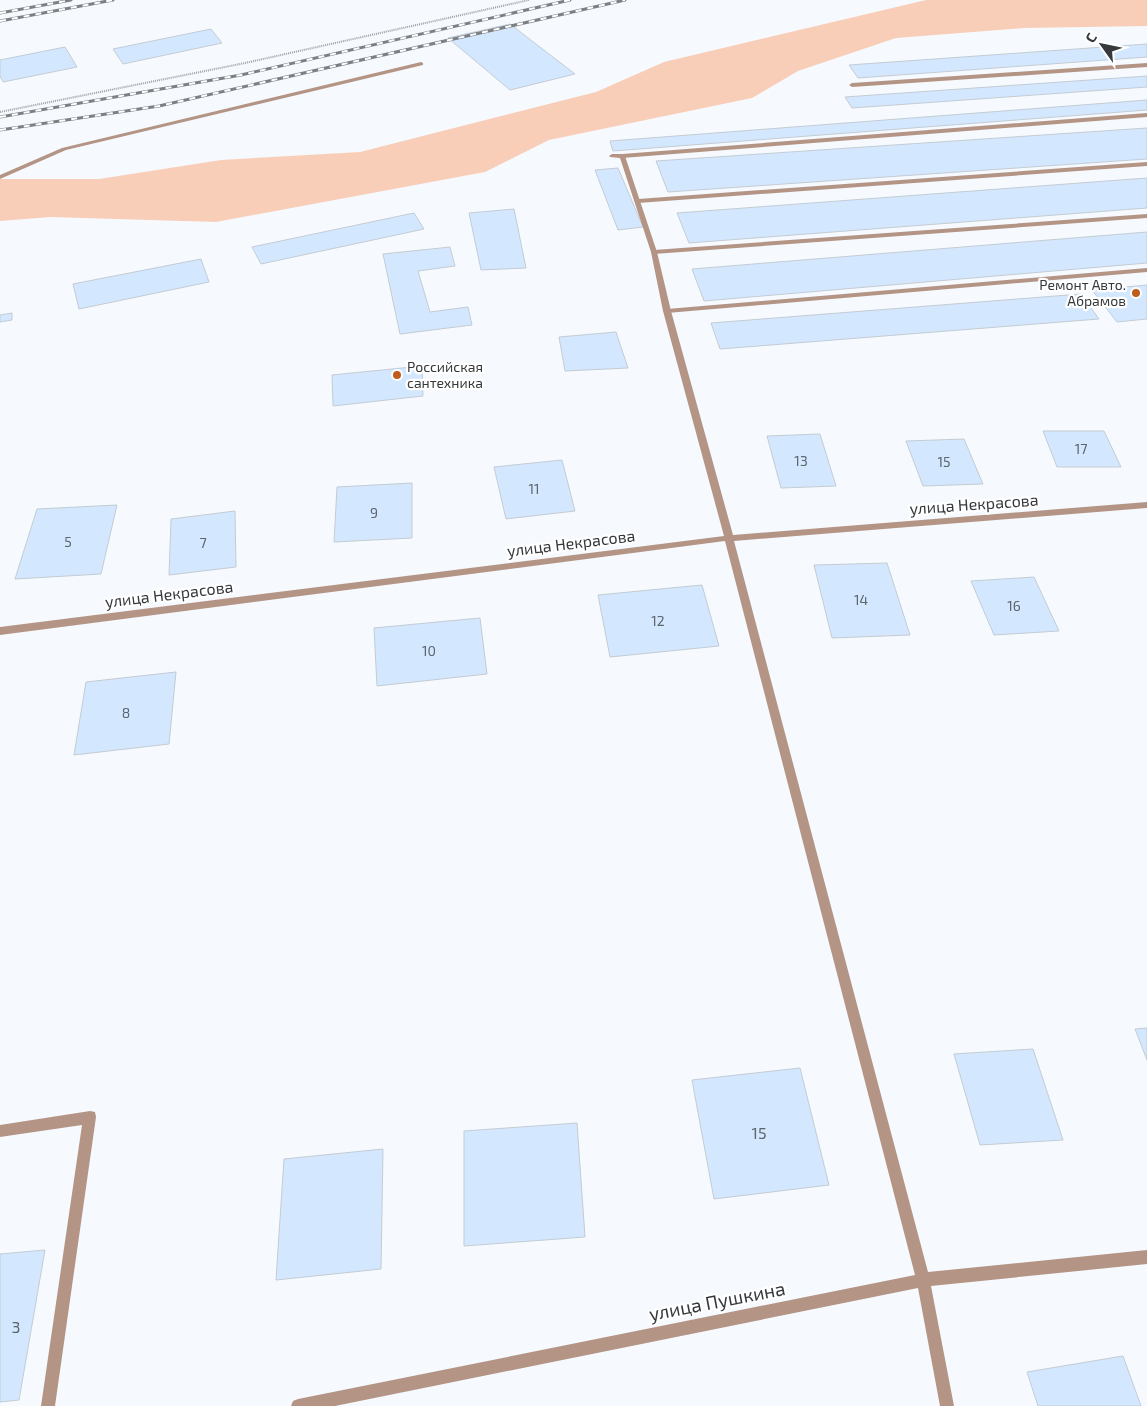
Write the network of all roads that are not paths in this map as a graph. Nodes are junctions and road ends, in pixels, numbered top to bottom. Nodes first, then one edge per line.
1 (421, 64) dead end
2 (1147, 65) edge
3 (852, 85) dead end
4 (1147, 115) edge
5 (1147, 164) edge
6 (0, 177) edge
7 (638, 201) junction
8 (1147, 216) edge
9 (654, 252) junction
10 (1147, 270) edge
11 (667, 311) junction
12 (1147, 506) edge
13 (729, 538) junction
14 (0, 630) edge
15 (0, 1131) edge
16 (1147, 1257) edge
17 (923, 1280) junction
18 (48, 1406) edge
19 (298, 1406) edge
20 (947, 1406) edge

1 - 6 street
2 - 3 street
4 - 7 street
5 - 7 street
7 - 9 street
8 - 9 street
9 - 11 street
10 - 11 street
11 - 13 street
12 - 13 street, улица Некрасова
13 - 14 street, улица Некрасова
13 - 17 street
15 - 18 street
16 - 17 street, улица Пушкина
17 - 19 street, улица Пушкина
17 - 20 street

